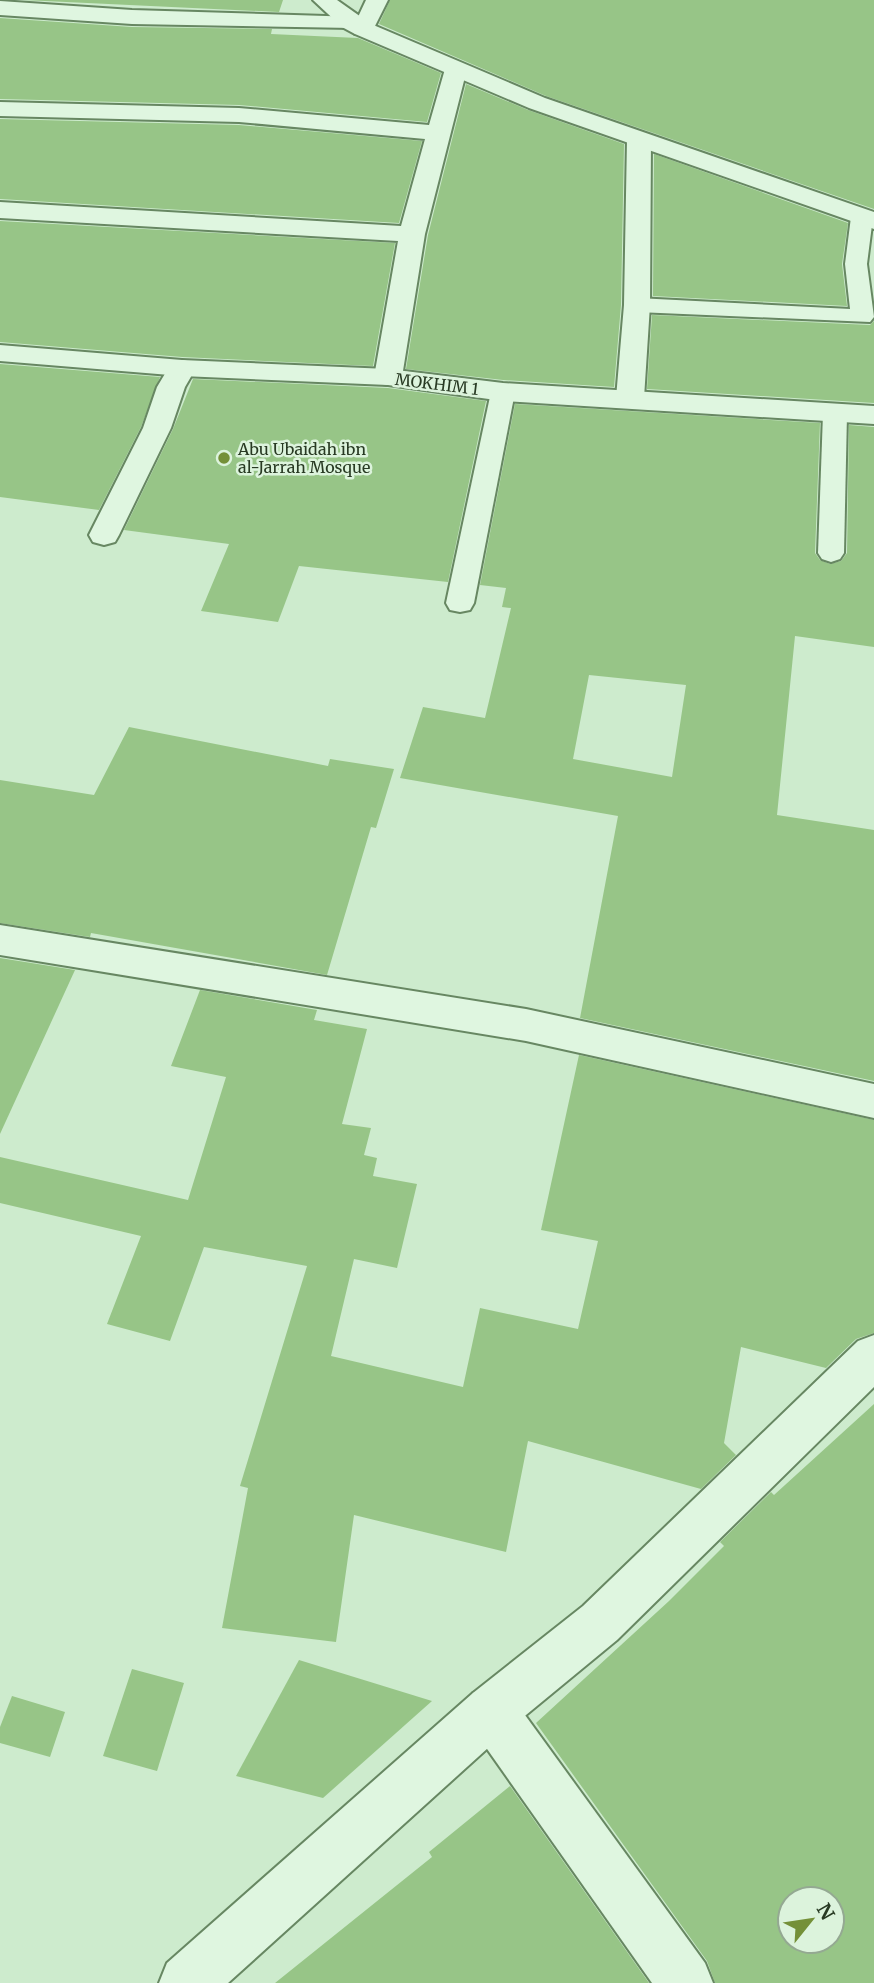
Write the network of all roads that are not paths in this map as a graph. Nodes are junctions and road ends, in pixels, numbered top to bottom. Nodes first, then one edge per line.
1 (324, 0) edge
2 (377, 0) edge
3 (0, 8) edge
4 (357, 26) junction
5 (456, 69) junction
6 (0, 108) edge
7 (437, 133) junction
8 (639, 140) junction
9 (0, 210) edge
10 (868, 219) edge
11 (412, 234) junction
12 (637, 305) junction
13 (0, 353) edge
14 (182, 368) junction
15 (388, 377) junction
16 (503, 392) junction
17 (630, 398) junction
18 (835, 414) junction
19 (874, 415) edge
20 (104, 535) dead end
21 (831, 553) dead end
22 (460, 603) dead end
23 (0, 940) edge
24 (874, 1101) edge
25 (874, 1356) edge
26 (491, 1711) junction
27 (187, 1983) edge
28 (685, 1983) edge

1 - 4 street
2 - 4 street
3 - 4 street
4 - 5 street
5 - 7 street
5 - 8 street
6 - 7 street
7 - 11 street
8 - 10 street
8 - 12 street
9 - 11 street
10 - 12 lane
11 - 15 street
12 - 17 street
13 - 14 street, MOKHIM 1
14 - 15 street, MOKHIM 1
14 - 20 street
15 - 16 street, MOKHIM 1
16 - 17 street, MOKHIM 1
16 - 22 lane
17 - 18 street, MOKHIM 1
18 - 19 street, MOKHIM 1
18 - 21 lane
23 - 24 street
25 - 26 street
26 - 27 street
26 - 28 street

